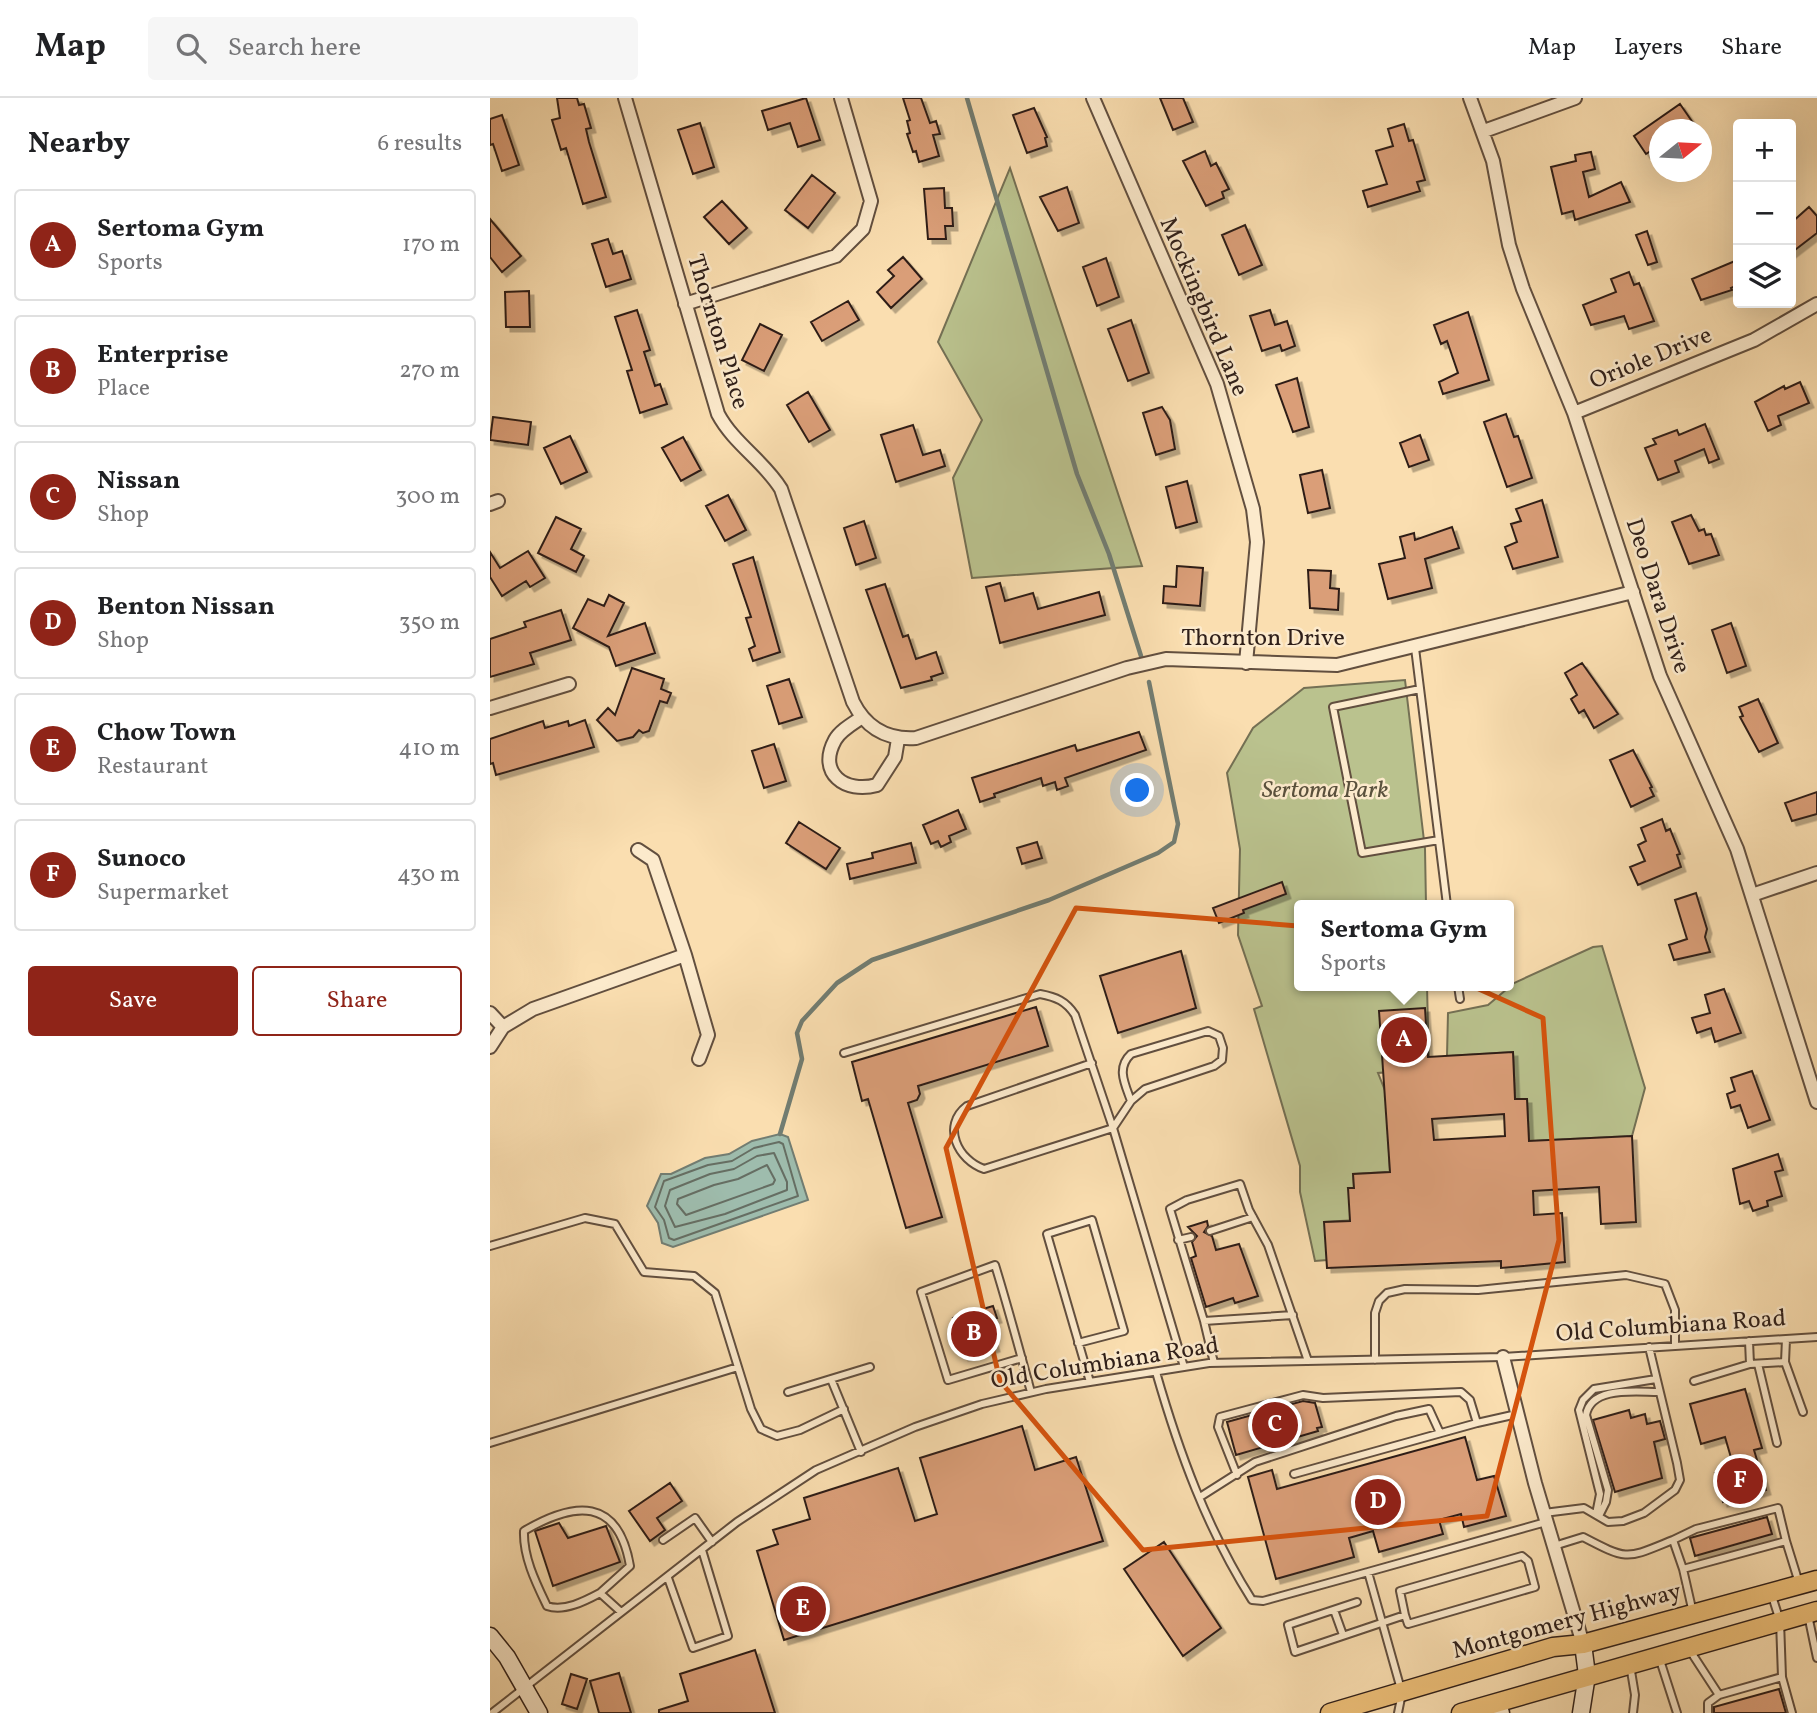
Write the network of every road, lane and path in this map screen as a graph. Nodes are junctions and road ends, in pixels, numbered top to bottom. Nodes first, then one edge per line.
1 (625, 98) edge
2 (841, 98) edge
3 (1093, 98) edge
4 (1470, 98) edge
5 (1575, 98) edge
6 (1484, 131) junction
7 (685, 304) junction
8 (1817, 304) edge
9 (1574, 413) junction
10 (1633, 592) junction
11 (1415, 648) junction
12 (1246, 663) junction
13 (569, 684) dead end
14 (1420, 689) junction
15 (490, 708) edge
16 (861, 718) junction
17 (898, 739) junction
18 (1439, 839) junction
19 (638, 849) dead end
20 (1817, 873) edge
21 (1752, 895) junction
22 (1446, 900) edge
23 (685, 955) junction
24 (1459, 991) edge
25 (1460, 999) dead end
26 (490, 1013) edge
27 (503, 1027) junction
28 (490, 1047) edge
29 (844, 1053) dead end
30 (699, 1059) dead end
31 (1092, 1063) junction
32 (1131, 1101) junction
33 (1817, 1102) edge
34 (1113, 1128) junction
35 (1253, 1217) junction
36 (1210, 1231) dead end
37 (1191, 1237) dead end
38 (1178, 1240) junction
39 (490, 1245) edge
40 (1293, 1315) junction
41 (1204, 1321) junction
42 (1817, 1337) edge
43 (1786, 1339) junction
44 (1749, 1341) junction
45 (1078, 1343) junction
46 (1675, 1346) junction
47 (1649, 1348) junction
48 (1503, 1357) junction
49 (1022, 1358) junction
50 (1375, 1360) junction
51 (1308, 1361) junction
52 (1785, 1362) junction
53 (1214, 1363) junction
54 (1754, 1364) junction
55 (738, 1367) junction
56 (870, 1367) dead end
57 (1184, 1367) junction
58 (1156, 1371) junction
59 (831, 1379) junction
60 (1656, 1379) junction
61 (1693, 1381) dead end
62 (1090, 1382) junction
63 (788, 1392) dead end
64 (1031, 1392) junction
65 (1658, 1392) junction
66 (1432, 1393) junction
67 (844, 1409) junction
68 (1429, 1409) junction
69 (1803, 1412) dead end
70 (1518, 1414) junction
71 (1477, 1423) junction
72 (1440, 1433) junction
73 (490, 1443) edge
74 (1777, 1443) dead end
75 (861, 1452) junction
76 (1294, 1474) dead end
77 (1237, 1475) junction
78 (1200, 1497) junction
79 (1597, 1515) junction
80 (1545, 1517) junction
81 (663, 1540) dead end
82 (1673, 1540) junction
83 (1786, 1541) junction
84 (712, 1542) junction
85 (1553, 1546) junction
86 (702, 1550) junction
87 (1683, 1569) junction
88 (1368, 1572) junction
89 (668, 1578) junction
90 (1808, 1583) edge
91 (600, 1593) junction
92 (1771, 1593) junction
93 (1357, 1602) dead end
94 (1334, 1610) junction
95 (621, 1612) junction
96 (1812, 1612) edge
97 (1693, 1614) junction
98 (1405, 1615) junction
99 (1780, 1621) junction
100 (1382, 1622) junction
101 (1343, 1635) junction
102 (490, 1636) edge
103 (1583, 1644) junction
104 (1688, 1647) junction
105 (1659, 1656) junction
106 (1817, 1658) edge
107 (1630, 1663) junction
108 (1587, 1675) junction
109 (1782, 1677) junction
110 (526, 1689) junction
111 (1402, 1693) junction
112 (1719, 1695) junction
113 (1466, 1711) edge
114 (492, 1713) edge
115 (539, 1713) edge
116 (1330, 1713) edge
117 (1398, 1713) edge
118 (1501, 1713) edge
119 (1581, 1713) edge
120 (1633, 1713) edge
121 (1677, 1713) edge
122 (1709, 1713) edge
123 (1792, 1713) edge

1 - 7 street, Thornton Place
2 - 7 street
3 - 12 street, Mockingbird Lane
4 - 6 street, Deo Dara Drive
5 - 6 street
6 - 9 street, Deo Dara Drive
7 - 16 street, Thornton Place
8 - 9 street, Oriole Drive
9 - 10 street, Deo Dara Drive
10 - 11 street, Thornton Drive
10 - 21 street, Deo Dara Drive
11 - 12 street, Thornton Drive
11 - 14 lane
12 - 17 street, Thornton Drive
13 - 15 street
14 - 18 lane
14 - 18 lane
16 - 17 street
16 - 17 street
18 - 22 lane
19 - 23 street
20 - 21 street
21 - 33 street, Deo Dara Drive
23 - 27 street
23 - 30 street
24 - 25 lane
26 - 27 street
27 - 28 street
29 - 31 lane
31 - 34 lane
31 - 34 lane
32 - 32 lane
32 - 34 lane
34 - 57 lane
35 - 36 lane
35 - 38 lane
35 - 40 lane
37 - 38 lane
38 - 41 lane
39 - 55 lane
40 - 41 lane
40 - 51 lane
41 - 53 lane
42 - 43 lane, Old Columbiana Road
43 - 44 lane, Old Columbiana Road
43 - 52 lane
44 - 46 lane, Old Columbiana Road
44 - 54 lane
45 - 45 lane
45 - 62 lane
46 - 47 lane, Old Columbiana Road
46 - 50 lane
47 - 48 lane, Old Columbiana Road
47 - 60 lane
48 - 50 lane, Old Columbiana Road
48 - 70 street
49 - 49 lane
49 - 64 lane
50 - 51 lane, Old Columbiana Road
51 - 53 lane, Old Columbiana Road
52 - 54 lane
52 - 69 lane
53 - 57 lane, Old Columbiana Road
54 - 61 lane
54 - 74 lane
55 - 67 lane
55 - 73 lane
56 - 59 lane
57 - 58 lane, Old Columbiana Road
58 - 62 lane, Old Columbiana Road
58 - 78 lane
59 - 63 lane
59 - 67 lane
60 - 65 lane
60 - 79 lane
62 - 64 lane, Old Columbiana Road
64 - 75 lane, Old Columbiana Road
65 - 79 lane
65 - 79 lane
66 - 68 lane
66 - 71 lane
66 - 77 lane
67 - 75 lane
68 - 72 lane
68 - 77 lane
70 - 71 lane
70 - 80 street
71 - 72 lane
72 - 76 lane
75 - 84 lane, Old Columbiana Road
77 - 78 lane
78 - 88 lane
79 - 80 lane
80 - 85 street
80 - 88 lane
81 - 84 lane
82 - 83 lane
82 - 85 lane
82 - 87 lane
83 - 87 lane
83 - 90 lane
84 - 86 lane, Old Columbiana Road
85 - 103 street
86 - 89 lane, Old Columbiana Road
86 - 89 lane
87 - 97 lane
88 - 100 lane
89 - 95 lane, Old Columbiana Road
90 - 92 main road, Montgomery Highway
91 - 91 lane
91 - 95 lane
92 - 97 main road, Montgomery Highway
92 - 99 lane
93 - 94 lane
94 - 101 lane
94 - 101 lane
95 - 110 lane, Old Columbiana Road
96 - 99 main road
96 - 106 lane
97 - 103 main road, Montgomery Highway
98 - 98 lane
98 - 100 lane
99 - 104 main road
99 - 109 lane
100 - 101 lane
100 - 111 lane
102 - 110 main road
103 - 108 main road
103 - 111 main road, Montgomery Highway
104 - 105 main road
104 - 112 lane
105 - 107 main road
105 - 121 lane
107 - 108 main road
107 - 120 lane
108 - 113 main road
108 - 119 main road
109 - 112 lane
109 - 123 lane
110 - 114 lane, Old Columbiana Road
110 - 115 main road
111 - 116 main road, Montgomery Highway
111 - 117 lane
112 - 122 lane
113 - 118 main road

